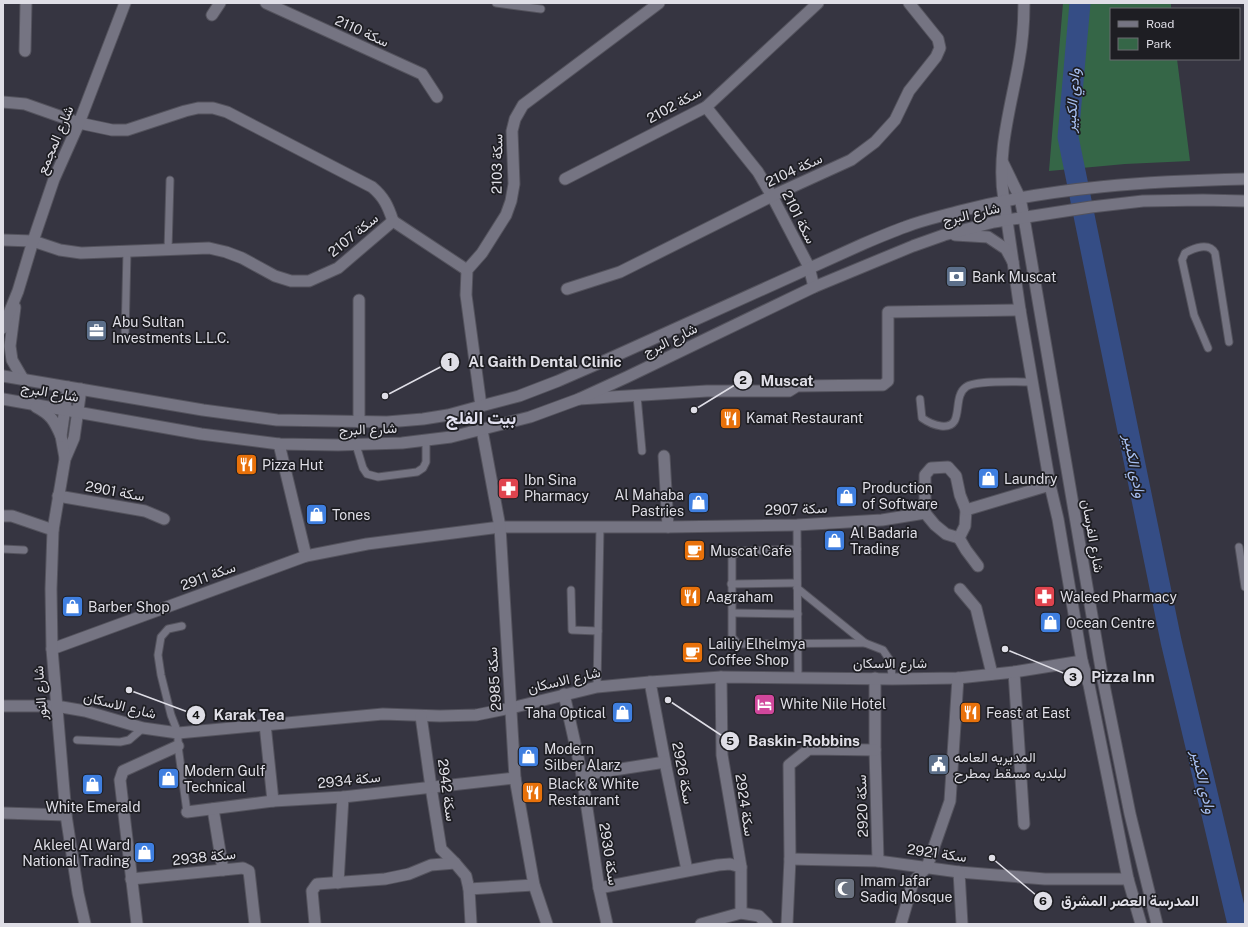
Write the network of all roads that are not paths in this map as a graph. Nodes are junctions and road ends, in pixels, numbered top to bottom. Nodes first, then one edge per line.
1 (26, 3) edge
2 (125, 3) edge
3 (220, 3) edge
4 (266, 3) edge
5 (496, 3) edge
6 (659, 3) edge
7 (818, 3) edge
8 (909, 3) edge
9 (1024, 3) edge
10 (541, 9) dead end
11 (212, 15) dead end
12 (25, 52) dead end
13 (436, 97) dead end
14 (3, 102) edge
15 (706, 107) junction
16 (79, 123) junction
17 (1003, 163) junction
18 (565, 178) dead end
19 (1245, 178) edge
20 (170, 180) dead end
21 (772, 196) junction
22 (1020, 198) junction
23 (1004, 200) junction
24 (1245, 201) edge
25 (1024, 218) junction
26 (1007, 220) junction
27 (393, 221) junction
28 (944, 234) junction
29 (3, 240) edge
30 (33, 241) junction
31 (168, 250) junction
32 (127, 251) junction
33 (1013, 262) junction
34 (809, 267) junction
35 (467, 270) junction
36 (814, 287) junction
37 (567, 288) dead end
38 (18, 291) junction
39 (360, 300) dead end
40 (1020, 310) junction
41 (3, 328) edge
42 (125, 337) dead end
43 (1229, 342) dead end
44 (1208, 348) dead end
45 (3, 376) edge
46 (23, 379) junction
47 (1033, 382) junction
48 (68, 387) junction
49 (81, 389) junction
50 (637, 396) junction
51 (3, 399) edge
52 (579, 399) junction
53 (920, 399) dead end
54 (30, 404) junction
55 (481, 406) junction
56 (65, 409) junction
57 (78, 412) junction
58 (359, 422) junction
59 (482, 430) junction
60 (61, 436) junction
61 (426, 440) junction
62 (279, 444) junction
63 (356, 445) junction
64 (642, 451) dead end
65 (664, 456) dead end
66 (65, 459) junction
67 (1050, 485) junction
68 (58, 496) junction
69 (966, 510) junction
70 (925, 513) junction
71 (3, 516) edge
72 (164, 519) dead end
73 (797, 525) junction
74 (500, 527) junction
75 (600, 527) junction
76 (668, 527) junction
77 (53, 530) junction
78 (959, 538) junction
79 (1239, 547) dead end
80 (3, 549) edge
81 (797, 549) junction
82 (24, 550) dead end
83 (306, 556) junction
84 (978, 566) dead end
85 (731, 584) junction
86 (797, 585) junction
87 (1245, 587) edge
88 (960, 589) dead end
89 (571, 590) dead end
90 (733, 613) junction
91 (798, 614) junction
92 (182, 626) dead end
93 (598, 631) junction
94 (798, 643) junction
95 (865, 644) junction
96 (52, 649) junction
97 (1082, 661) junction
98 (1014, 672) junction
99 (992, 674) junction
100 (721, 677) junction
101 (798, 677) junction
102 (875, 678) junction
103 (892, 678) junction
104 (958, 678) junction
105 (650, 682) junction
106 (597, 687) junction
107 (564, 694) junction
108 (3, 706) edge
109 (56, 706) junction
110 (511, 708) junction
111 (421, 716) junction
112 (265, 724) junction
113 (143, 728) junction
114 (178, 733) junction
115 (77, 740) dead end
116 (178, 746) junction
117 (875, 750) junction
118 (664, 762) junction
119 (582, 775) junction
120 (515, 778) junction
121 (431, 787) junction
122 (343, 797) junction
123 (272, 802) junction
124 (213, 809) junction
125 (187, 812) joint
126 (3, 814) edge
127 (66, 815) junction
128 (1024, 824) dead end
129 (790, 859) junction
130 (878, 861) junction
131 (455, 863) junction
132 (927, 867) junction
133 (740, 868) junction
134 (222, 870) junction
135 (687, 870) junction
136 (959, 872) junction
137 (131, 879) junction
138 (1128, 879) junction
139 (338, 882) junction
140 (534, 885) junction
141 (599, 888) junction
142 (469, 889) junction
143 (741, 914) junction
144 (85, 924) edge
145 (137, 924) edge
146 (255, 924) edge
147 (314, 924) edge
148 (471, 924) edge
149 (547, 924) edge
150 (607, 924) edge
151 (701, 924) edge
152 (767, 924) edge
153 (786, 924) edge
154 (902, 924) edge
155 (962, 924) edge
156 (1141, 924) edge
157 (1157, 924) edge

1 - 12 street
2 - 16 street, شارع المجمع
3 - 11 street
4 - 13 street, سكة 2110
5 - 10 lane
6 - 35 street, سكة 2103
7 - 15 street, سكة 2102
8 - 21 street, سكة 2104
9 - 17 street
14 - 16 street, سكة 2107
15 - 18 street, سكة 2102
15 - 21 street, سكة 2101
16 - 27 street, سكة 2107
16 - 30 street, شارع المجمع
17 - 22 street, شارع الفرسان
17 - 23 street
19 - 22 street, شارع البرج
20 - 31 lane
21 - 34 street, سكة 2101
21 - 37 street, سكة 2104
22 - 23 street, شارع البرج
22 - 25 street, شارع الفرسان
23 - 26 street
23 - 34 street, شارع البرج
24 - 25 street, شارع البرج
25 - 26 street, شارع البرج
25 - 157 street, شارع الفرسان
26 - 28 street, شارع البرج
26 - 33 street
27 - 31 street, سكة 2107
27 - 35 street
28 - 33 street
28 - 36 street, شارع البرج
29 - 30 street, سكة 2107
30 - 32 street, سكة 2107
30 - 38 street, شارع المجمع
31 - 32 street, سكة 2107
32 - 42 lane
33 - 40 street
34 - 36 street, سكة 2101
34 - 55 street, شارع البرج
35 - 55 street
36 - 52 street, شارع البرج
38 - 41 street, شارع المجمع
38 - 46 street, شارع المجمع
39 - 58 street
40 - 47 street
40 - 50 street
43 - 44 lane
45 - 46 street, شارع البرج
46 - 48 street, شارع البرج
47 - 53 lane
47 - 67 street
48 - 49 street, شارع البرج
48 - 56 street, شارع النور
49 - 57 street, شارع النور
49 - 58 street, شارع البرج
50 - 52 street
50 - 64 lane
51 - 54 street, شارع البرج
52 - 59 street, شارع البرج
54 - 56 street, شارع البرج
54 - 60 street
55 - 58 street, شارع البرج
56 - 57 street, شارع البرج
56 - 60 street, شارع النور
57 - 62 street, شارع البرج
57 - 66 street, شارع النور
59 - 61 street, شارع البرج
59 - 74 street, سكة 2985
60 - 66 street, شارع النور
61 - 63 street, شارع البرج
61 - 63 lane
62 - 63 street, شارع البرج
62 - 83 street
65 - 76 street
66 - 68 street, شارع النور
67 - 69 street
67 - 97 street
68 - 72 street, سكة 2901
68 - 77 street, شارع النور
69 - 70 street
69 - 78 street
70 - 73 street, سكة 2907
70 - 78 street
71 - 77 street
73 - 76 street, سكة 2907
73 - 81 lane
74 - 75 street, سكة 2907
74 - 83 street, سكة 2911
74 - 110 street, سكة 2985
75 - 76 street, سكة 2907
75 - 93 lane
77 - 96 street, شارع النور
78 - 84 street
79 - 87 lane
80 - 82 lane
81 - 85 lane
81 - 86 lane
83 - 96 street, سكة 2911
85 - 86 lane
85 - 90 lane
86 - 91 lane
86 - 95 lane
88 - 99 street
89 - 93 lane
90 - 91 lane
90 - 94 lane
91 - 94 lane
92 - 114 lane
93 - 106 lane
94 - 95 lane
94 - 101 lane
95 - 103 lane
96 - 109 street, شارع النور
97 - 98 street, شارع الاسكان
97 - 138 street
98 - 99 street, شارع الاسكان
98 - 128 street
99 - 104 street, شارع الاسكان
100 - 101 street, شارع الاسكان
100 - 105 street, شارع الاسكان
100 - 133 street, سكة 2924
101 - 102 street, شارع الاسكان
102 - 103 street, شارع الاسكان
102 - 117 street, سكة 2920
103 - 104 street, شارع الاسكان
104 - 132 street
105 - 106 street, شارع الاسكان
105 - 118 street, سكة 2926
106 - 107 street, شارع الاسكان
107 - 110 street, شارع الاسكان
107 - 119 street, سكة 2930
108 - 109 street, شارع الاسكان
109 - 113 street, شارع الاسكان
109 - 127 street, شارع النور
110 - 111 street, شارع الاسكان
110 - 120 street, سكة 2985
111 - 112 street, شارع الاسكان
111 - 121 street, سكة 2942
112 - 114 street, شارع الاسكان
112 - 123 street
113 - 114 street, شارع الاسكان
113 - 115 lane
114 - 116 lane
116 - 125 lane
116 - 137 street
117 - 129 street
117 - 130 street, سكة 2920
118 - 119 street
118 - 135 street, سكة 2926
119 - 141 street, سكة 2930
120 - 121 street, سكة 2934
120 - 140 street, سكة 2985
121 - 122 street, سكة 2934
121 - 131 street, سكة 2942
122 - 123 street, سكة 2934
122 - 139 street
123 - 124 street, سكة 2934
124 - 125 street, سكة 2934
124 - 134 street
126 - 127 street
127 - 144 street, شارع النور
129 - 130 street, سكة 2921
129 - 153 street
130 - 132 street, سكة 2921
131 - 139 street
131 - 142 street, سكة 2942
132 - 136 street, سكة 2921
132 - 154 street
133 - 135 street
133 - 143 street, سكة 2924
134 - 137 street, سكة 2938
134 - 146 street, سكة 2938
135 - 141 street
136 - 138 street, سكة 2921
136 - 155 street
137 - 145 street
138 - 156 street
139 - 147 street
140 - 142 street
140 - 149 street, سكة 2985
141 - 150 street, سكة 2930
142 - 148 street, سكة 2942
143 - 151 street
143 - 152 street

